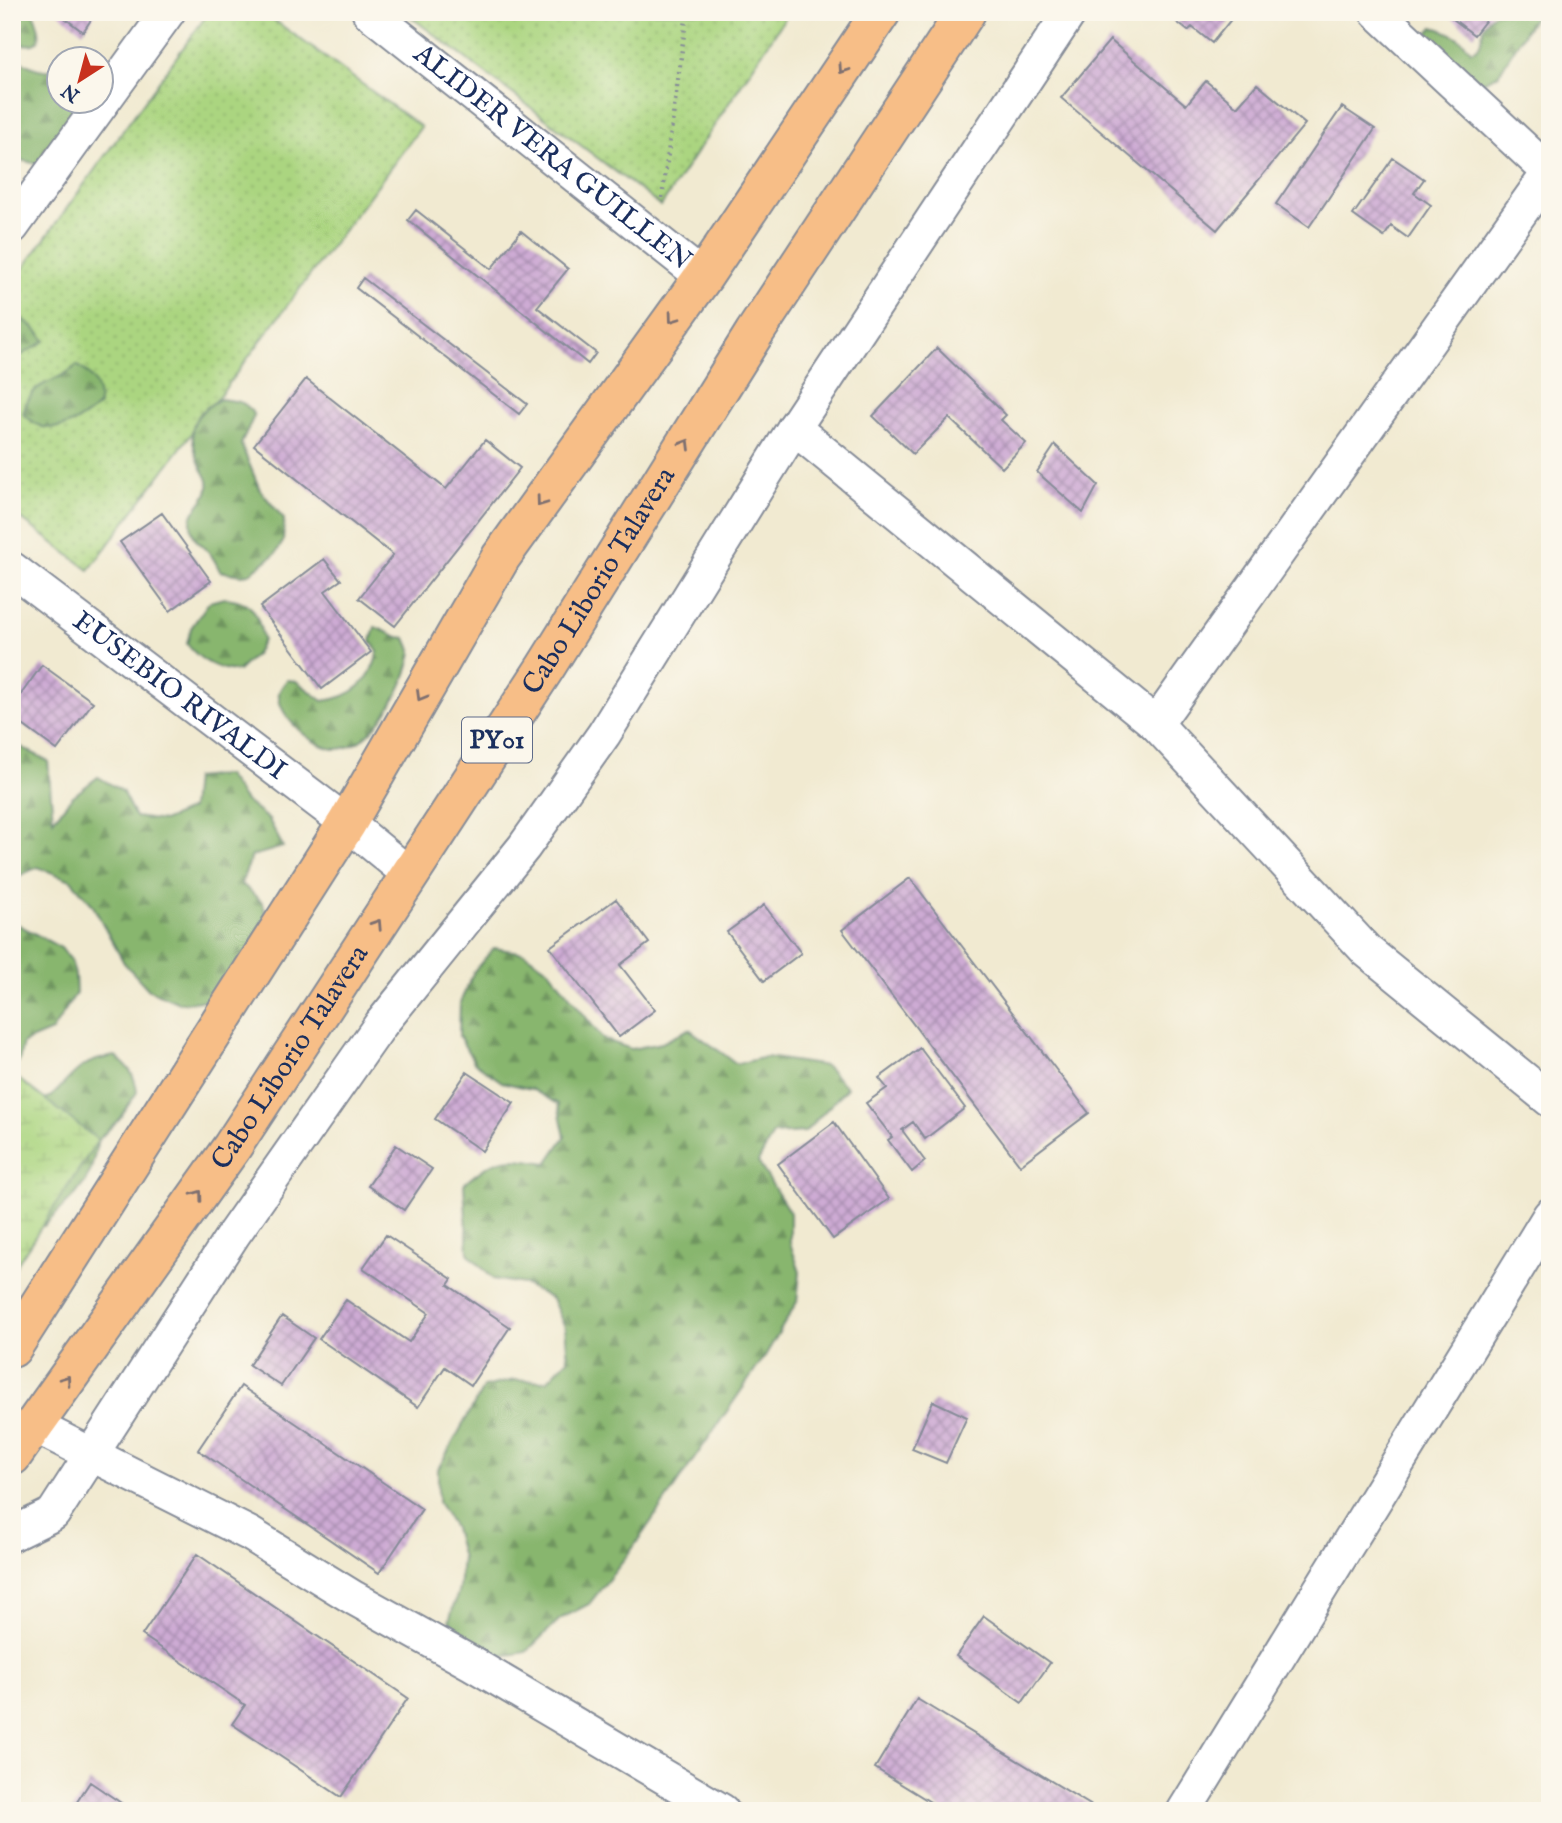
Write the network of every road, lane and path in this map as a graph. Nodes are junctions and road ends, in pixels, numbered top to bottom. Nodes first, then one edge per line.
1 (168, 12) edge
2 (369, 12) edge
3 (687, 12) edge
4 (881, 12) edge
5 (966, 12) edge
6 (1070, 12) edge
7 (1377, 12) edge
8 (1550, 172) edge
9 (661, 206) dead end
10 (12, 227) edge
11 (703, 277) junction
12 (794, 428) junction
13 (12, 569) edge
14 (1156, 724) junction
15 (347, 823) junction
16 (409, 874) junction
17 (1550, 1100) edge
18 (1550, 1215) edge
19 (12, 1348) edge
20 (33, 1426) junction
21 (93, 1455) junction
22 (12, 1456) edge
23 (12, 1534) edge
24 (722, 1811) edge
25 (1184, 1811) edge

1 - 10 street
2 - 11 street, ALIDER VERA GUILLEN
3 - 9 path
4 -> 11 highway
16 -> 5 highway, Cabo Liborio Talavera / PY01
6 - 12 street
7 - 8 street
8 - 14 street
11 -> 15 highway
12 - 14 street
12 - 21 street
13 - 15 street, EUSEBIO RIVALDI
14 - 17 street
15 - 16 street, EUSEBIO RIVALDI
15 - 19 highway
20 -> 16 highway, Cabo Liborio Talavera / PY01
18 - 25 street
20 - 21 street
20 - 22 highway, Cabo Liborio Talavera / PY01
21 - 23 street
21 - 24 street

